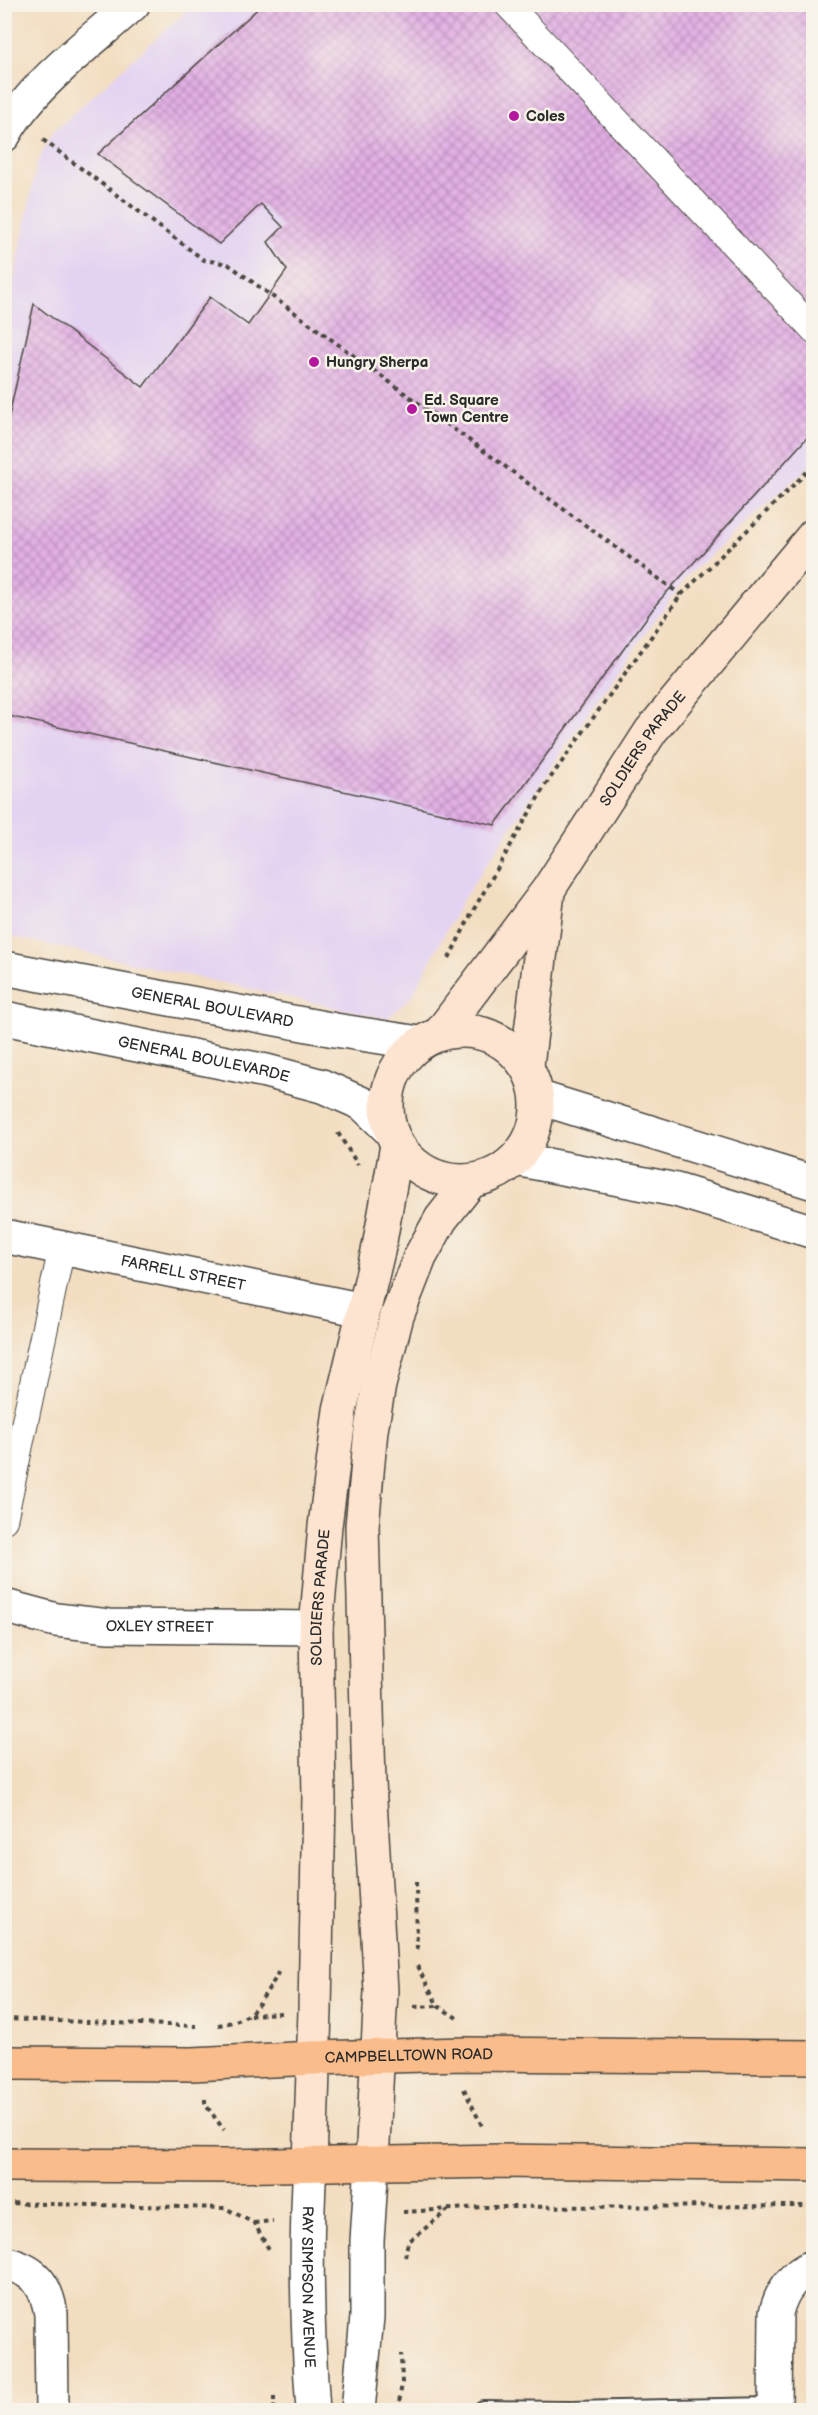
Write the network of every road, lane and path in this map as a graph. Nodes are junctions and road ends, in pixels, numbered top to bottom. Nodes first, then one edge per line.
1 (133, 4) edge
2 (507, 4) edge
3 (9, 127) edge
4 (813, 330) edge
5 (813, 465) edge
6 (813, 535) edge
7 (813, 567) edge
8 (681, 595) junction
9 (747, 616) junction
10 (548, 890) junction
11 (447, 964) dead end
12 (4, 968) edge
13 (4, 1018) edge
14 (430, 1038) junction
15 (526, 1065) junction
16 (537, 1097) junction
17 (335, 1128) dead end
18 (394, 1137) junction
19 (516, 1159) junction
20 (360, 1174) dead end
21 (471, 1181) junction
22 (813, 1183) edge
23 (813, 1232) edge
24 (4, 1236) edge
25 (62, 1247) junction
26 (363, 1310) junction
27 (367, 1470) junction
28 (4, 1520) edge
29 (4, 1606) edge
30 (316, 1628) junction
31 (416, 1882) dead end
32 (250, 2015) dead end
33 (4, 2019) edge
34 (464, 2023) dead end
35 (377, 2056) junction
36 (813, 2057) edge
37 (314, 2058) junction
38 (4, 2062) edge
39 (464, 2093) dead end
40 (205, 2104) dead end
41 (483, 2126) dead end
42 (226, 2134) dead end
43 (372, 2162) junction
44 (310, 2164) junction
45 (4, 2165) edge
46 (813, 2165) edge
47 (4, 2203) edge
48 (813, 2206) edge
49 (272, 2262) dead end
50 (4, 2263) edge
51 (403, 2266) dead end
52 (813, 2266) edge
53 (401, 2348) dead end
54 (274, 2388) dead end
55 (775, 2408) edge
56 (483, 2409) dead end
57 (52, 2410) edge
58 (274, 2410) edge
59 (313, 2410) edge
60 (358, 2410) edge
61 (398, 2410) edge
62 (568, 2410) edge

1 - 3 street
2 - 4 street
3 - 8 path
5 - 8 path
6 - 9 main road, SOLDIERS PARADE
7 - 9 main road, SOLDIERS PARADE
8 - 11 path
9 - 10 main road, SOLDIERS PARADE
10 - 14 main road, SOLDIERS PARADE
10 - 15 main road, SOLDIERS PARADE
12 - 14 street, GENERAL BOULEVARD
13 - 18 street, GENERAL BOULEVARDE
14 - 15 main road
14 - 18 main road
15 - 16 main road
16 - 19 main road
16 - 22 street
17 - 20 path
18 - 21 main road
18 - 26 main road, SOLDIERS PARADE
19 - 21 main road
19 - 23 street
21 - 27 main road
24 - 25 street, FARRELL STREET
25 - 26 street, FARRELL STREET
25 - 28 street
26 - 30 main road, SOLDIERS PARADE
27 - 30 main road
27 - 35 main road
29 - 30 street, OXLEY STREET
30 - 37 main road, SOLDIERS PARADE
31 - 34 path
32 - 33 path
35 - 36 main road, CAMPBELLTOWN ROAD
35 - 37 main road, CAMPBELLTOWN ROAD
35 - 43 main road
37 - 38 main road, CAMPBELLTOWN ROAD
37 - 44 main road, SOLDIERS PARADE
39 - 41 path
40 - 42 path
43 - 44 main road
43 - 46 main road
43 - 60 street
44 - 45 main road
44 - 59 street, RAY SIMPSON AVENUE
47 - 49 path
48 - 51 path
50 - 57 street
52 - 55 street
53 - 61 path
54 - 58 path
55 - 62 lane
56 - 62 lane

